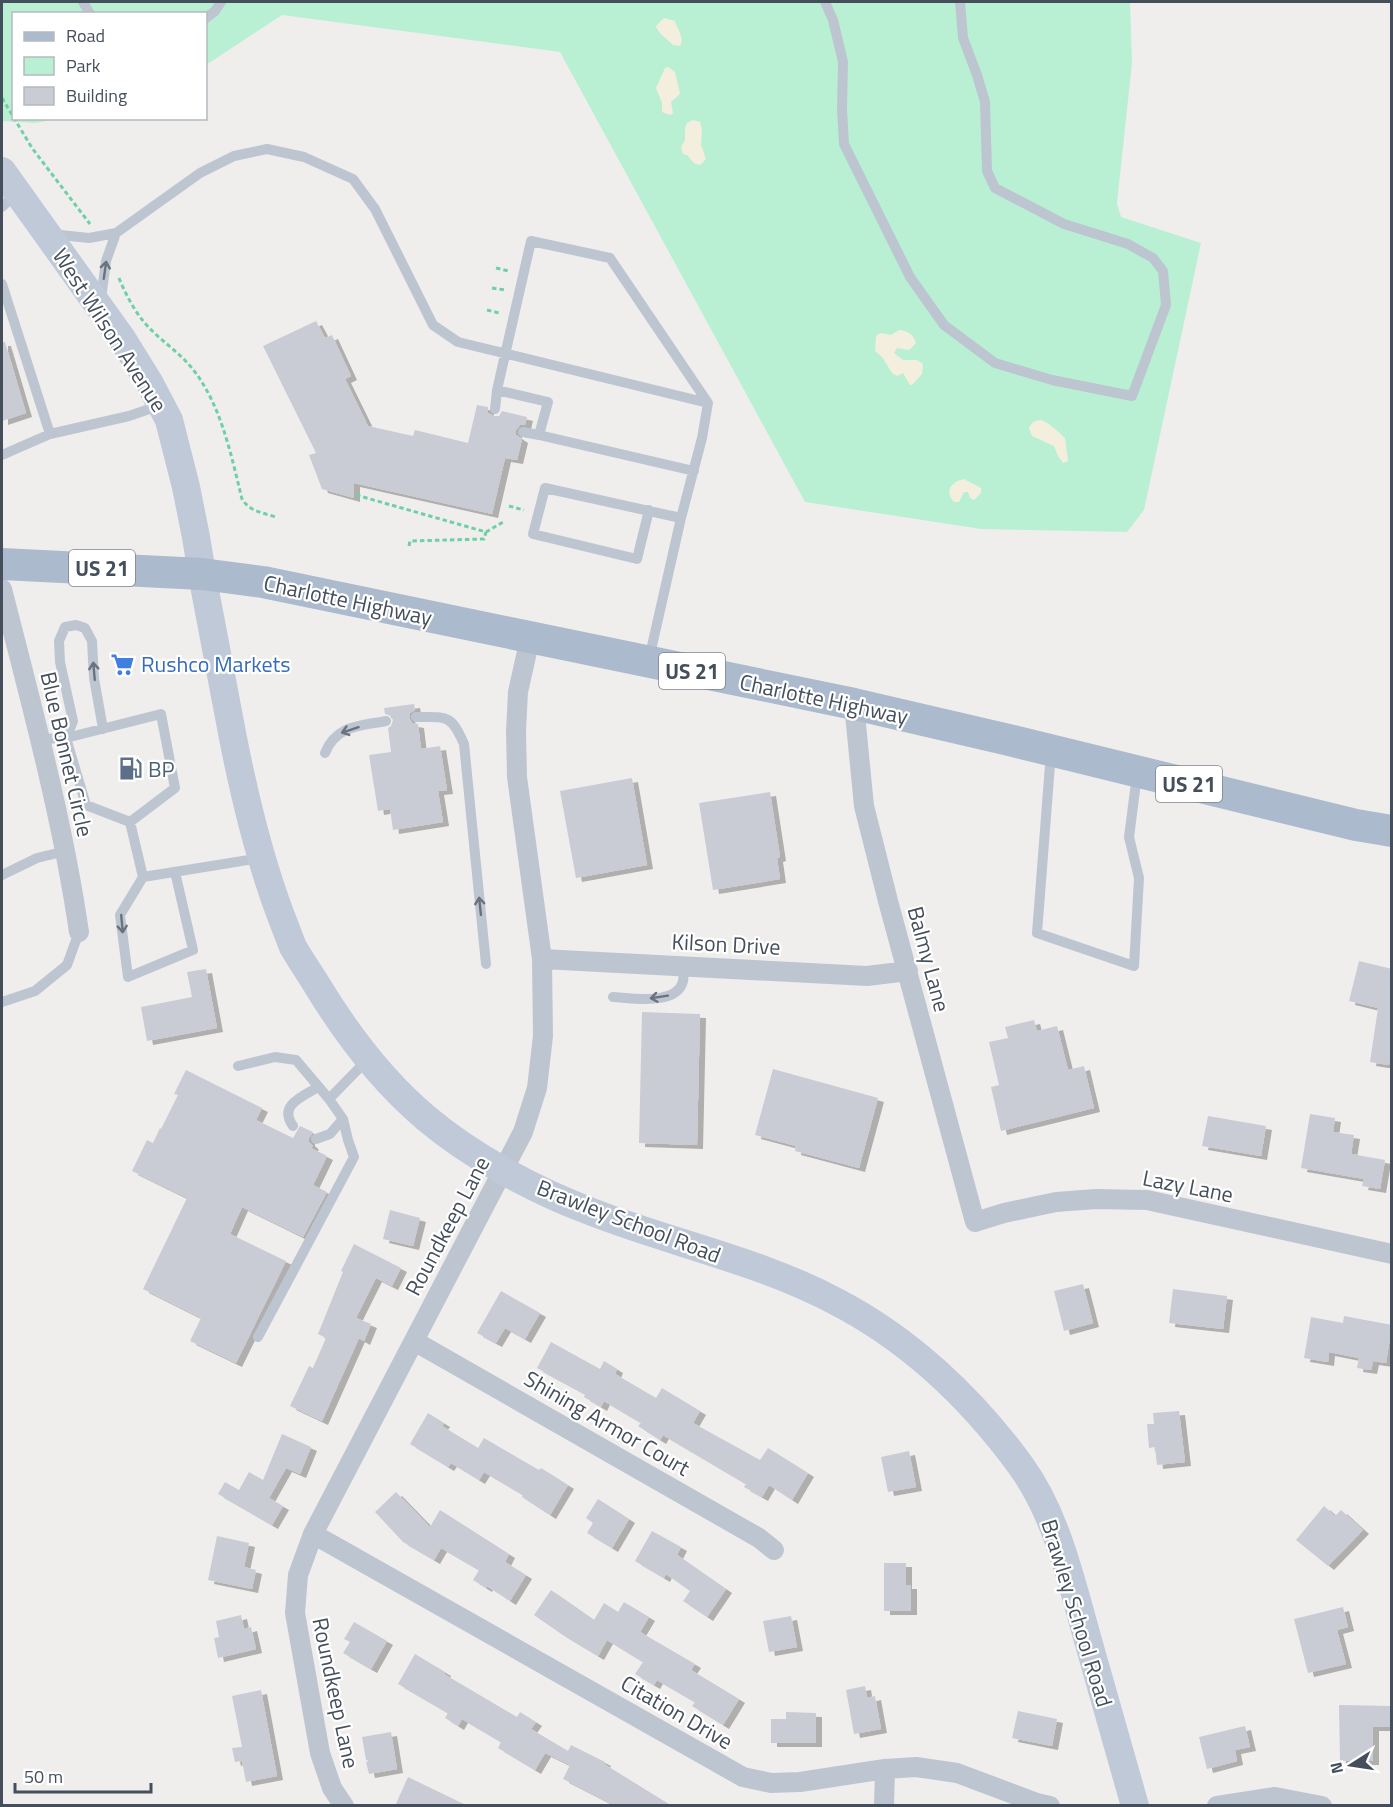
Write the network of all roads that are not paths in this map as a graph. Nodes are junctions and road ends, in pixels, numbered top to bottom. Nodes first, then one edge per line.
1 (221, 2) edge
2 (825, 2) edge
3 (960, 2) edge
4 (207, 17) edge
5 (7, 190) edge
6 (116, 232) junction
7 (47, 233) junction
8 (2, 284) edge
9 (100, 309) junction
10 (506, 354) junction
11 (497, 390) junction
12 (708, 403) junction
13 (161, 405) junction
14 (495, 410) dead end
15 (523, 432) dead end
16 (50, 434) junction
17 (539, 435) junction
18 (2, 455) edge
19 (694, 471) junction
20 (649, 510) junction
21 (681, 518) junction
22 (2, 564) edge
23 (202, 574) junction
24 (2, 589) edge
25 (530, 638) junction
26 (648, 662) junction
27 (854, 704) junction
28 (417, 717) dead end
29 (386, 721) dead end
30 (103, 729) junction
31 (66, 738) junction
32 (41, 739) junction
33 (1051, 750) junction
34 (325, 753) dead end
35 (1137, 771) junction
36 (130, 822) junction
37 (1392, 831) edge
38 (66, 852) junction
39 (261, 858) junction
40 (175, 872) junction
41 (2, 875) edge
42 (143, 877) junction
43 (79, 932) joint
44 (542, 959) junction
45 (486, 964) dead end
46 (683, 966) junction
47 (908, 971) junction
48 (613, 997) dead end
49 (2, 1002) edge
50 (369, 1058) junction
51 (237, 1066) dead end
52 (318, 1086) junction
53 (329, 1099) junction
54 (343, 1119) junction
55 (293, 1126) dead end
56 (316, 1139) dead end
57 (504, 1170) junction
58 (975, 1222) joint
59 (1392, 1254) edge
60 (258, 1337) dead end
61 (414, 1341) junction
62 (313, 1534) junction
63 (774, 1550) dead end
64 (885, 1769) junction
65 (344, 1806) edge
66 (884, 1806) edge
67 (1050, 1806) edge
68 (1135, 1806) edge
69 (1217, 1806) edge
70 (1322, 1806) edge

1 - 4 lane
2 - 3 lane
5 - 7 main road, West Wilson Avenue
6 - 7 lane
9 -> 6 lane
6 - 10 lane
7 - 9 main road, West Wilson Avenue
8 - 16 lane
9 - 13 main road, West Wilson Avenue
10 - 11 lane
10 - 12 lane
10 - 12 lane
11 - 14 lane
11 - 17 lane
12 - 19 lane
13 - 16 lane
13 - 23 main road, West Wilson Avenue
15 - 17 lane
16 - 18 lane
17 - 19 lane
19 - 21 lane
20 - 20 lane
20 - 21 lane
21 - 26 lane
22 - 23 main road, Charlotte Highway / US 21
23 - 25 main road, Charlotte Highway / US 21
23 - 39 main road, Brawley School Road
24 - 32 street, Blue Bonnet Circle
25 - 26 main road, Charlotte Highway / US 21
25 - 44 street, Roundkeep Lane
26 - 27 main road, Charlotte Highway / US 21
27 - 33 main road, Charlotte Highway / US 21
27 - 47 street, Balmy Lane
45 -> 28 lane
29 -> 34 lane
30 - 31 lane
30 -> 31 lane
30 - 36 lane
31 - 32 lane
31 - 36 lane
32 - 38 street, Blue Bonnet Circle
33 - 35 main road, Charlotte Highway / US 21
33 - 35 lane
35 - 37 main road, Charlotte Highway / US 21
36 - 42 lane
38 - 41 lane
38 - 43 street, Blue Bonnet Circle
39 - 40 lane
39 - 50 main road, Brawley School Road
40 - 42 lane
42 -> 40 lane
43 - 49 lane
44 - 46 street, Kilson Drive
44 - 57 street, Roundkeep Lane
46 - 47 street, Kilson Drive
46 -> 48 lane
47 - 58 street, Balmy Lane
50 - 53 lane
50 - 57 main road, Brawley School Road
51 - 52 lane
52 - 53 lane
52 - 55 lane
53 - 54 lane
54 - 56 lane
54 - 60 lane
57 - 61 street, Roundkeep Lane
57 - 68 main road, Brawley School Road
58 - 59 street, Lazy Lane
61 - 62 street, Roundkeep Lane
61 - 63 street, Shining Armor Court
62 - 64 street, Citation Drive
62 - 65 street, Roundkeep Lane
64 - 66 street
64 - 67 street, Citation Drive
69 - 70 street

